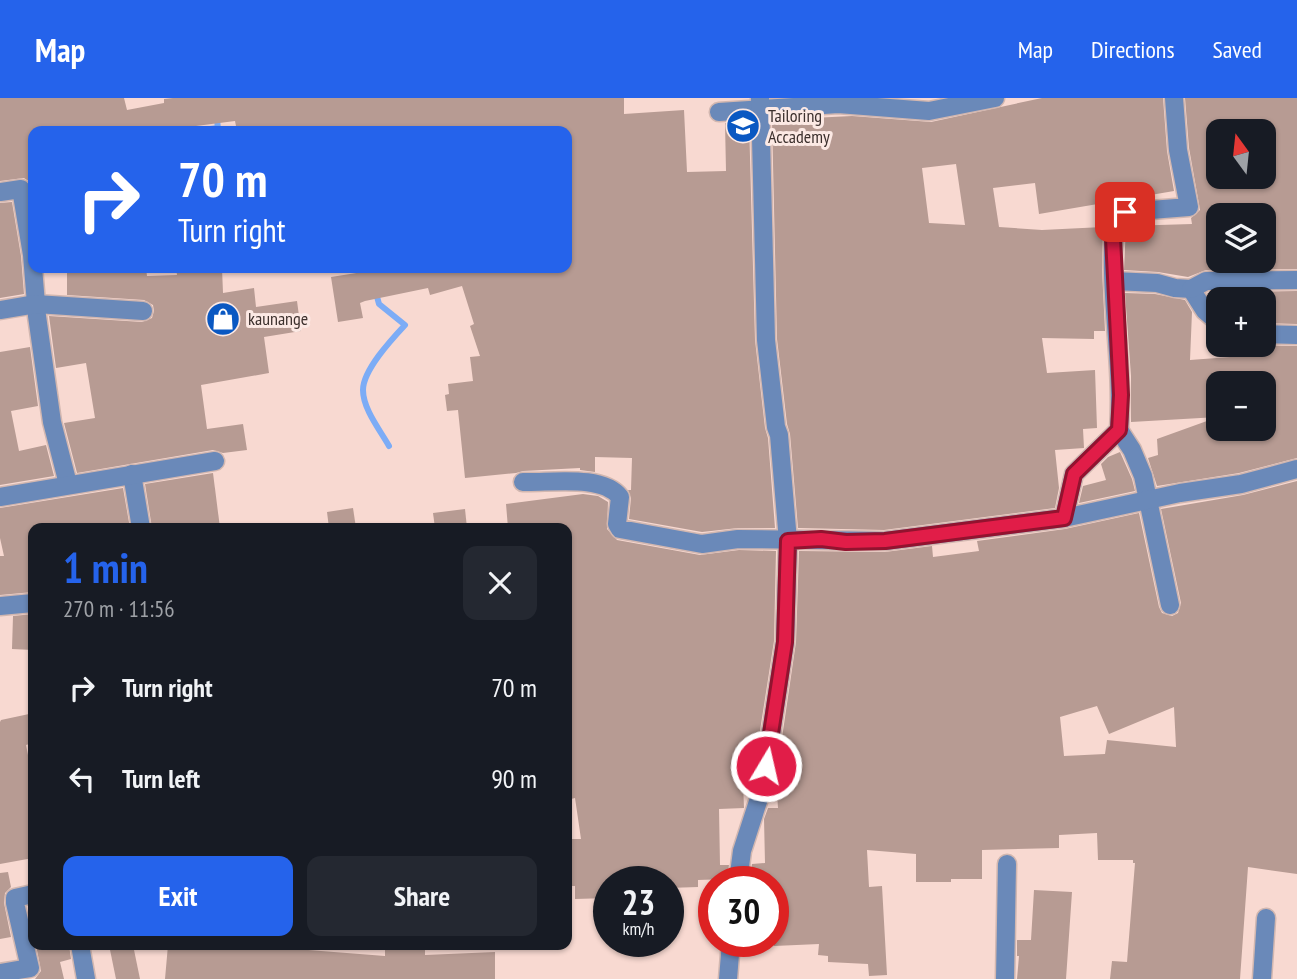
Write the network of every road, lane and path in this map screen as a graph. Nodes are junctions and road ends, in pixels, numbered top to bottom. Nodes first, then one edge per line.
1 (995, 98) edge
2 (1174, 98) edge
3 (760, 103) edge
4 (719, 112) dead end
5 (0, 192) edge
6 (28, 229) edge
7 (33, 273) edge
8 (1297, 279) edge
9 (1114, 281) junction
10 (1191, 289) junction
11 (36, 304) junction
12 (0, 310) edge
13 (143, 311) dead end
14 (1206, 312) edge
15 (1276, 334) edge
16 (1297, 335) edge
17 (1119, 430) junction
18 (215, 461) dead end
19 (1297, 469) edge
20 (132, 474) junction
21 (523, 482) dead end
22 (68, 484) junction
23 (0, 497) edge
24 (1149, 500) junction
25 (1064, 518) junction
26 (140, 523) edge
27 (788, 541) junction
28 (28, 603) edge
29 (1170, 605) dead end
30 (0, 606) edge
31 (1007, 864) dead end
32 (740, 866) edge
33 (28, 895) edge
34 (1266, 918) dead end
35 (81, 950) edge
36 (730, 957) edge
37 (0, 973) edge
38 (86, 979) edge
39 (728, 979) edge
40 (1005, 979) edge
41 (1262, 979) edge

1 - 3 street
2 - 9 street
3 - 4 street
3 - 27 street
5 - 6 street
7 - 11 street
8 - 10 street
9 - 10 street
9 - 17 street
10 - 14 street
11 - 12 street
11 - 13 street
11 - 22 street
15 - 16 street
17 - 24 street
17 - 25 street
18 - 20 street
19 - 24 street
20 - 22 street
20 - 26 street
21 - 27 street
22 - 23 street
24 - 25 street
24 - 29 street
25 - 27 street
27 - 32 street
28 - 30 street
31 - 40 street
33 - 37 street
34 - 41 street
35 - 38 street
36 - 39 street

